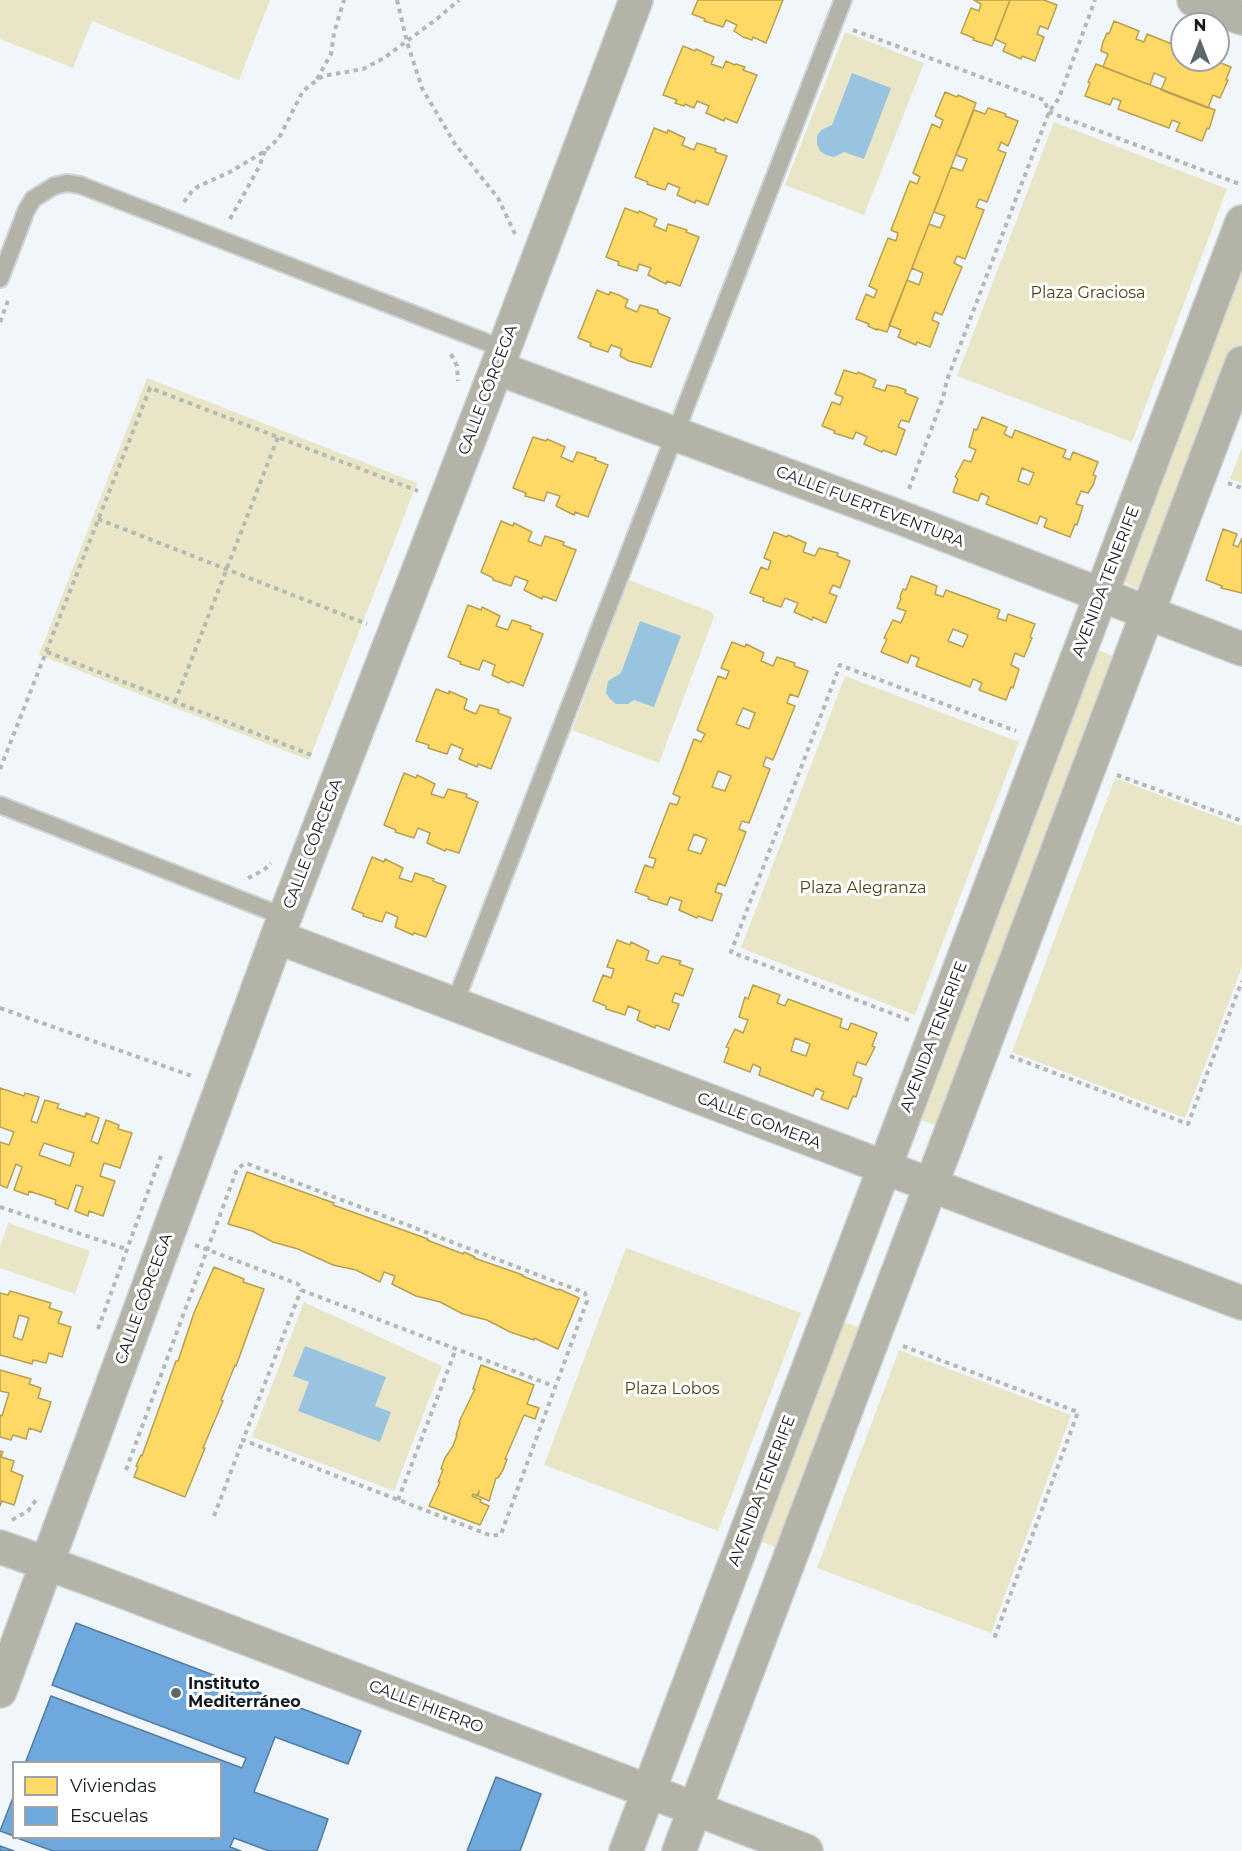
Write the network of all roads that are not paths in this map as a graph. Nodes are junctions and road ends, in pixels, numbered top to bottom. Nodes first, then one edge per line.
1 (636, 0) edge
2 (843, 0) edge
3 (1194, 0) edge
4 (1242, 18) edge
5 (1242, 222) edge
6 (6, 284) edge
7 (500, 358) junction
8 (1242, 363) edge
9 (674, 434) junction
10 (1101, 595) junction
11 (1147, 613) junction
12 (1242, 649) edge
13 (0, 805) edge
14 (281, 927) junction
15 (453, 1005) junction
16 (884, 1168) junction
17 (931, 1186) junction
18 (1242, 1303) edge
19 (2, 1535) edge
20 (46, 1562) junction
21 (0, 1691) edge
22 (648, 1791) junction
23 (695, 1809) junction
24 (626, 1851) edge
25 (679, 1851) edge
26 (806, 1851) edge

1 - 7 street, CALLE CÓRCEGA
2 - 9 lane
3 - 4 street
5 - 10 street, AVENIDA TENERIFE
6 - 7 lane
7 - 9 street, CALLE FUERTEVENTURA
7 - 14 street, CALLE CÓRCEGA
8 - 11 street
9 - 10 street, CALLE FUERTEVENTURA
9 - 15 lane
10 - 11 street, CALLE FUERTEVENTURA
10 - 16 street, AVENIDA TENERIFE
11 - 12 street, CALLE FUERTEVENTURA
11 - 17 street
13 - 14 lane
14 - 15 street, CALLE GOMERA
14 - 20 street, CALLE CÓRCEGA
15 - 16 street, CALLE GOMERA
16 - 17 street, CALLE GOMERA
16 - 22 street, AVENIDA TENERIFE
17 - 18 street, CALLE GOMERA
17 - 23 street
19 - 20 street, CALLE HIERRO
20 - 21 street, CALLE CÓRCEGA
20 - 22 street, CALLE HIERRO
22 - 23 street, CALLE HIERRO
22 - 24 street, AVENIDA TENERIFE
23 - 25 street
23 - 26 street, CALLE HIERRO

